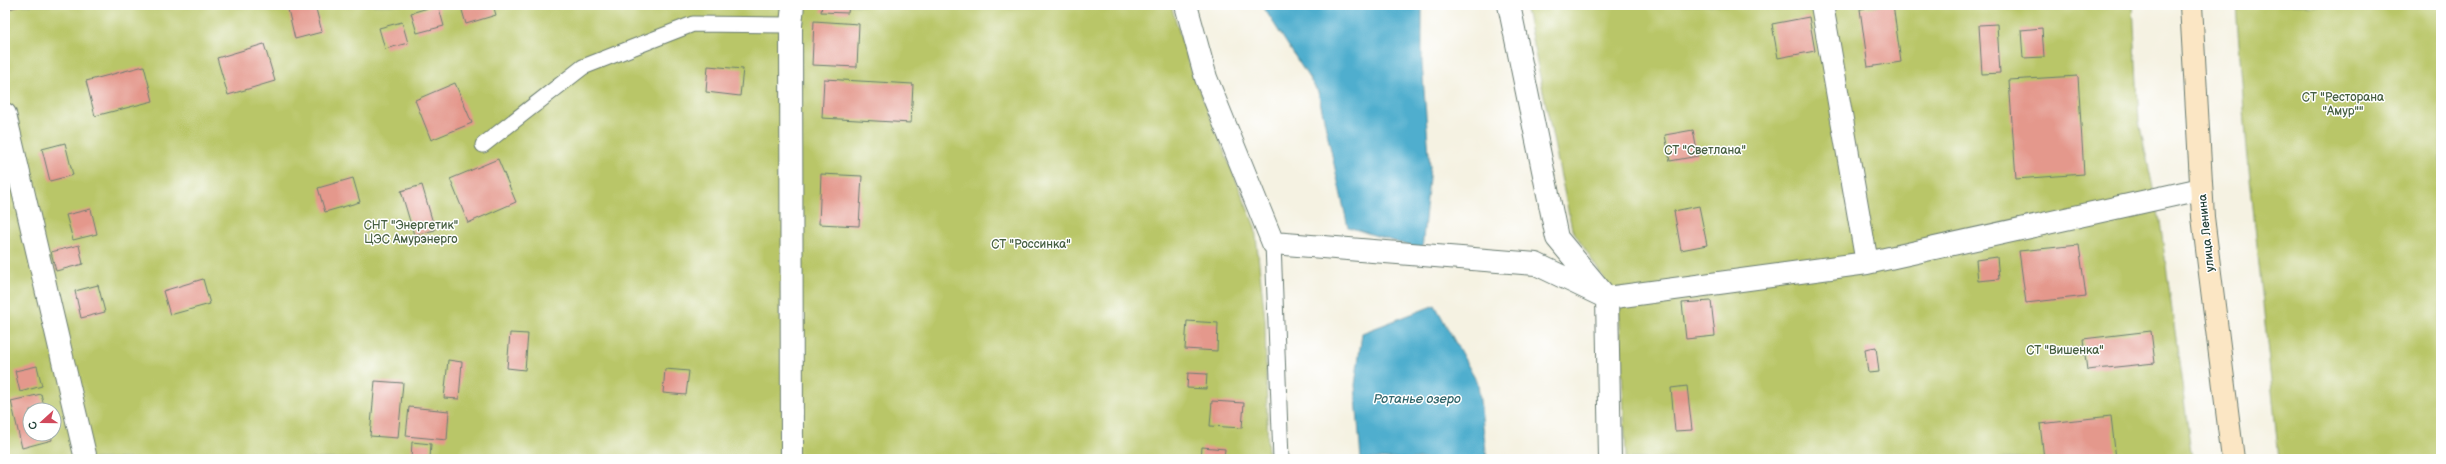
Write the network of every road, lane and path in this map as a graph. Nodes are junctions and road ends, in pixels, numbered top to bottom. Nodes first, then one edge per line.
1 (1186, 5) edge
2 (1509, 5) edge
3 (1822, 5) edge
4 (2191, 5) edge
5 (792, 15) edge
6 (5, 114) edge
7 (483, 145) dead end
8 (2202, 189) junction
9 (1273, 243) junction
10 (1867, 263) junction
11 (1607, 298) junction
12 (86, 459) edge
13 (792, 459) edge
14 (1281, 459) edge
15 (1610, 459) edge
16 (2233, 459) edge

1 - 9 street
2 - 11 street
3 - 10 street
4 - 8 street, улица Ленина
5 - 7 lane
5 - 13 street
6 - 12 street
8 - 10 street
8 - 16 street, улица Ленина
9 - 11 street
9 - 14 lane
10 - 11 street
11 - 15 street

